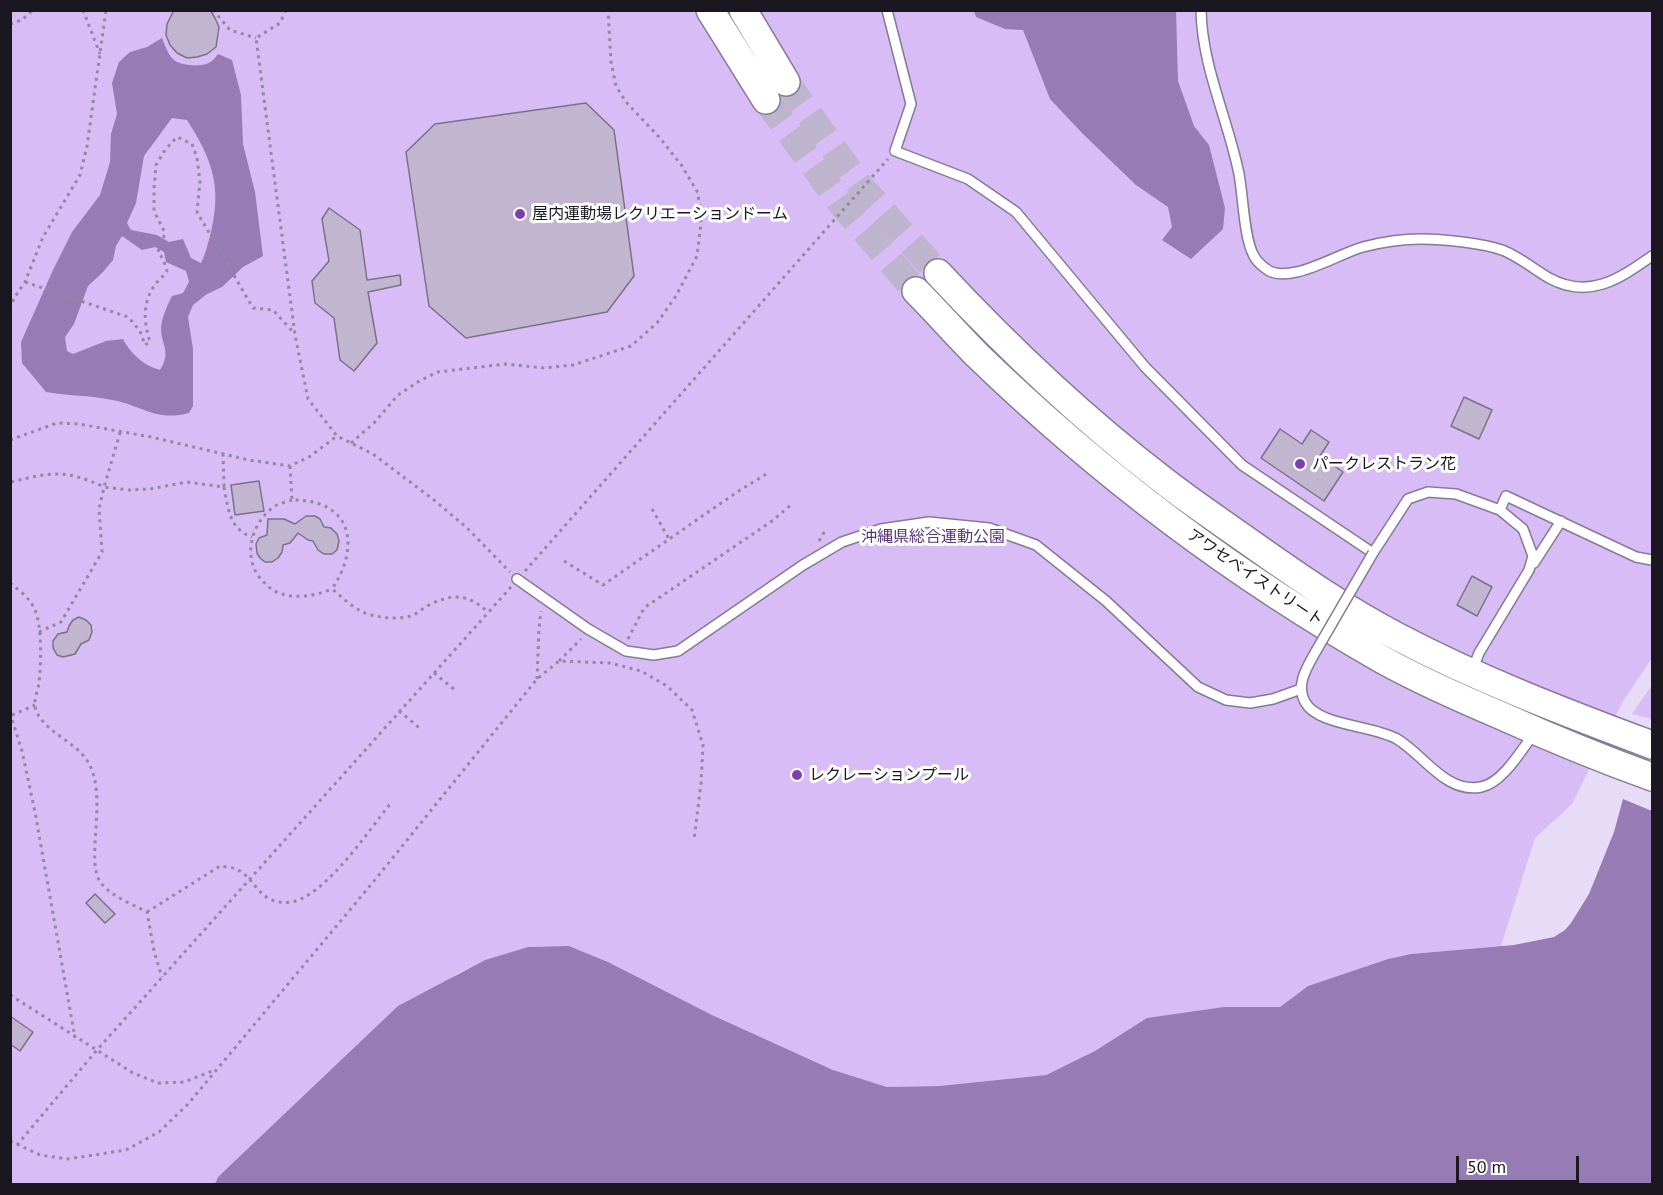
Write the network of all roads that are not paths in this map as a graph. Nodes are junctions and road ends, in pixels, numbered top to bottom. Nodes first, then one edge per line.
1 (710, 10) edge
2 (743, 10) edge
3 (887, 10) edge
4 (1201, 10) edge
5 (786, 82) tunnel mouth
6 (766, 100) tunnel mouth
7 (1653, 256) edge
8 (938, 273) tunnel mouth
9 (916, 291) tunnel mouth
10 (1500, 510) junction
11 (1561, 521) junction
12 (1373, 553) junction
13 (1653, 560) edge
14 (1529, 570) junction
15 (517, 579) road end
16 (1471, 672) junction
17 (1301, 689) junction
18 (1536, 731) junction
19 (1653, 745) edge
20 (1652, 777) edge

1 - 6 main road
2 - 5 main road
3 - 12 lane
4 - 7 lane
8 - 16 main road, アワセベイストリート
9 - 18 main road, アワセベイストリート
10 - 11 lane
10 - 12 lane
10 - 14 lane
11 - 13 lane
11 - 14 lane
12 - 17 lane, bridge
14 - 16 lane
15 - 17 lane
16 - 19 main road, アワセベイストリート
17 - 18 lane
18 - 20 main road, アワセベイストリート

